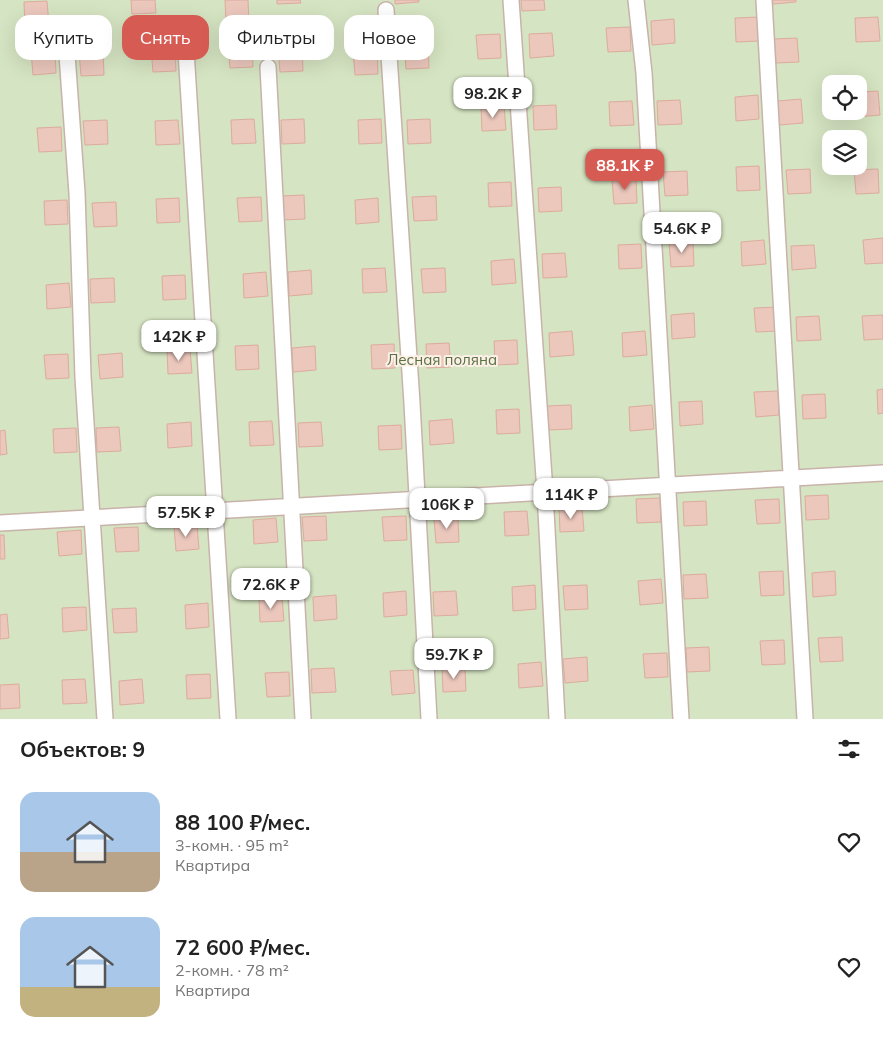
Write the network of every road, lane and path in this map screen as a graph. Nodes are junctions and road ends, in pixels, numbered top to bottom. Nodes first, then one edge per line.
1 (511, 0) edge
2 (636, 0) edge
3 (764, 0) edge
4 (386, 10) dead end
5 (67, 60) edge
6 (187, 60) edge
7 (268, 67) dead end
8 (883, 473) edge
9 (791, 478) junction
10 (668, 485) junction
11 (545, 492) junction
12 (416, 499) junction
13 (292, 506) junction
14 (215, 510) junction
15 (92, 518) junction
16 (0, 523) edge
17 (104, 719) edge
18 (228, 719) edge
19 (303, 719) edge
20 (429, 719) edge
21 (557, 719) edge
22 (681, 719) edge
23 (806, 719) edge

1 - 11 street
2 - 10 street
3 - 9 street
4 - 12 street
5 - 15 street
6 - 14 street
7 - 13 street
8 - 9 street
9 - 10 street
9 - 23 street
10 - 11 street
10 - 22 street
11 - 12 street
11 - 21 street
12 - 13 street
12 - 20 street
13 - 14 street
13 - 19 street
14 - 15 street
14 - 18 street
15 - 16 street
15 - 17 street

